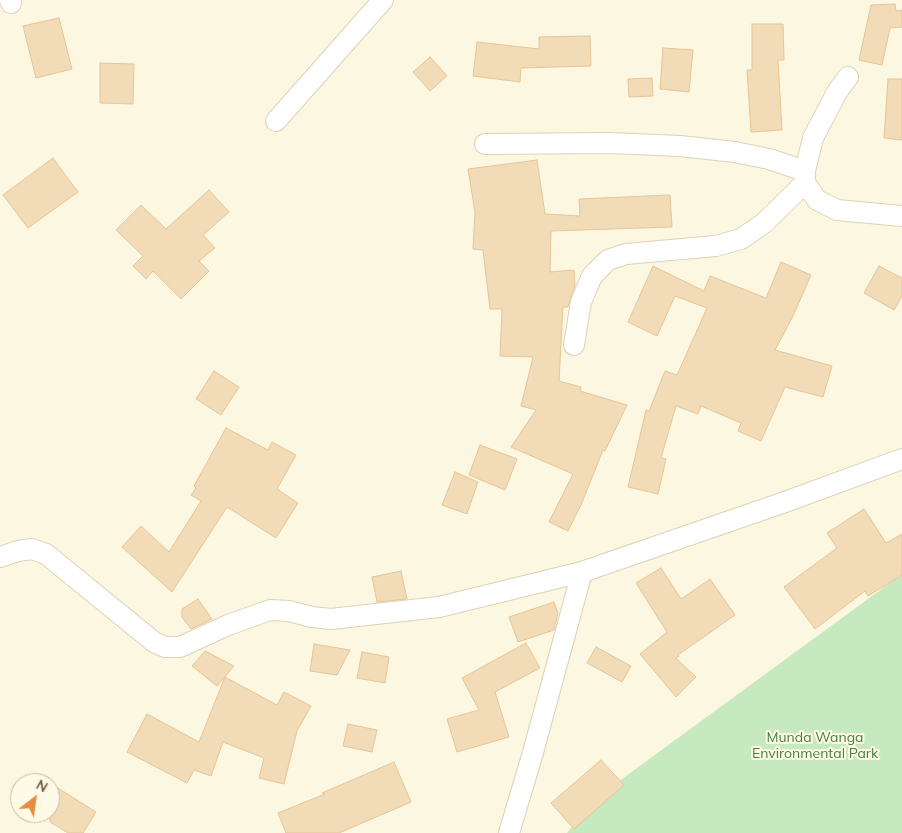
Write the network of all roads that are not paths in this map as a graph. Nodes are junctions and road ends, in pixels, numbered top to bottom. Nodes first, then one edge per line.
1 (384, 0) edge
2 (848, 77) dead end
3 (276, 121) dead end
4 (485, 144) dead end
5 (805, 177) junction
6 (902, 216) edge
7 (574, 345) dead end
8 (902, 459) edge
9 (0, 557) edge
10 (582, 572) junction
11 (509, 833) edge

1 - 3 street
2 - 5 street
4 - 5 street
5 - 6 street
5 - 7 street
8 - 10 street
9 - 10 street
10 - 11 street

